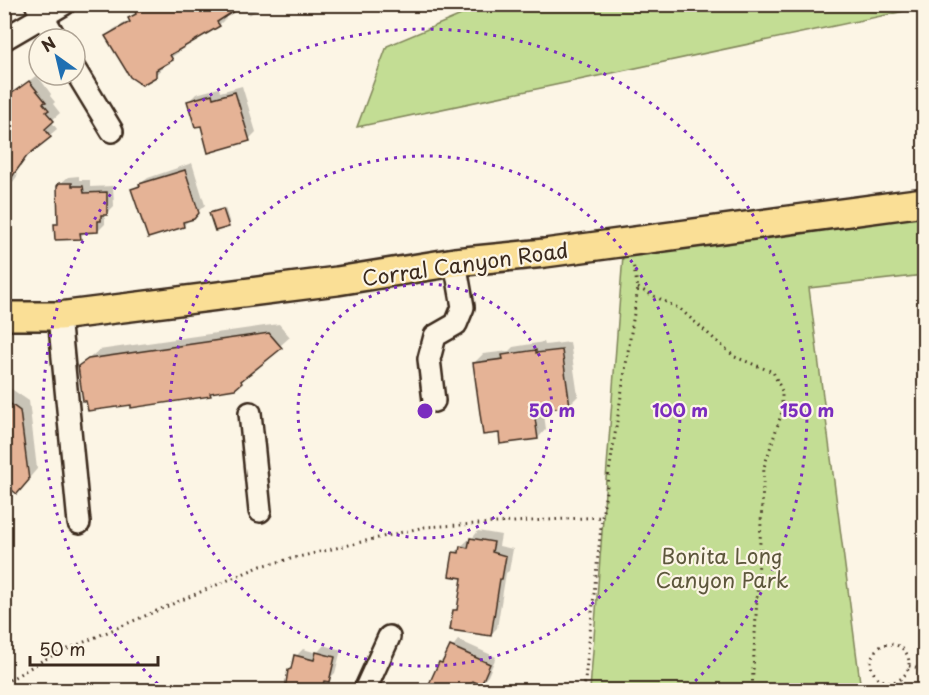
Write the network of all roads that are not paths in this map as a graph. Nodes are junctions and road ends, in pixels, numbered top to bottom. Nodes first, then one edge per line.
1 (64, 4) edge
2 (40, 10) edge
3 (49, 27) edge
4 (4, 39) edge
5 (85, 87) edge
6 (112, 131) dead end
7 (924, 202) edge
8 (455, 262) junction
9 (4, 316) edge
10 (59, 316) junction
11 (434, 401) dead end
12 (250, 413) dead end
13 (260, 511) dead end
14 (79, 523) dead end
15 (389, 637) dead end
16 (365, 690) edge

1 - 2 street
2 - 3 street
2 - 4 street
5 - 6 street
7 - 8 main road, Corral Canyon Road
8 - 10 main road, Corral Canyon Road
8 - 11 street
9 - 10 main road, Corral Canyon Road
10 - 14 street
12 - 13 street
15 - 16 street

